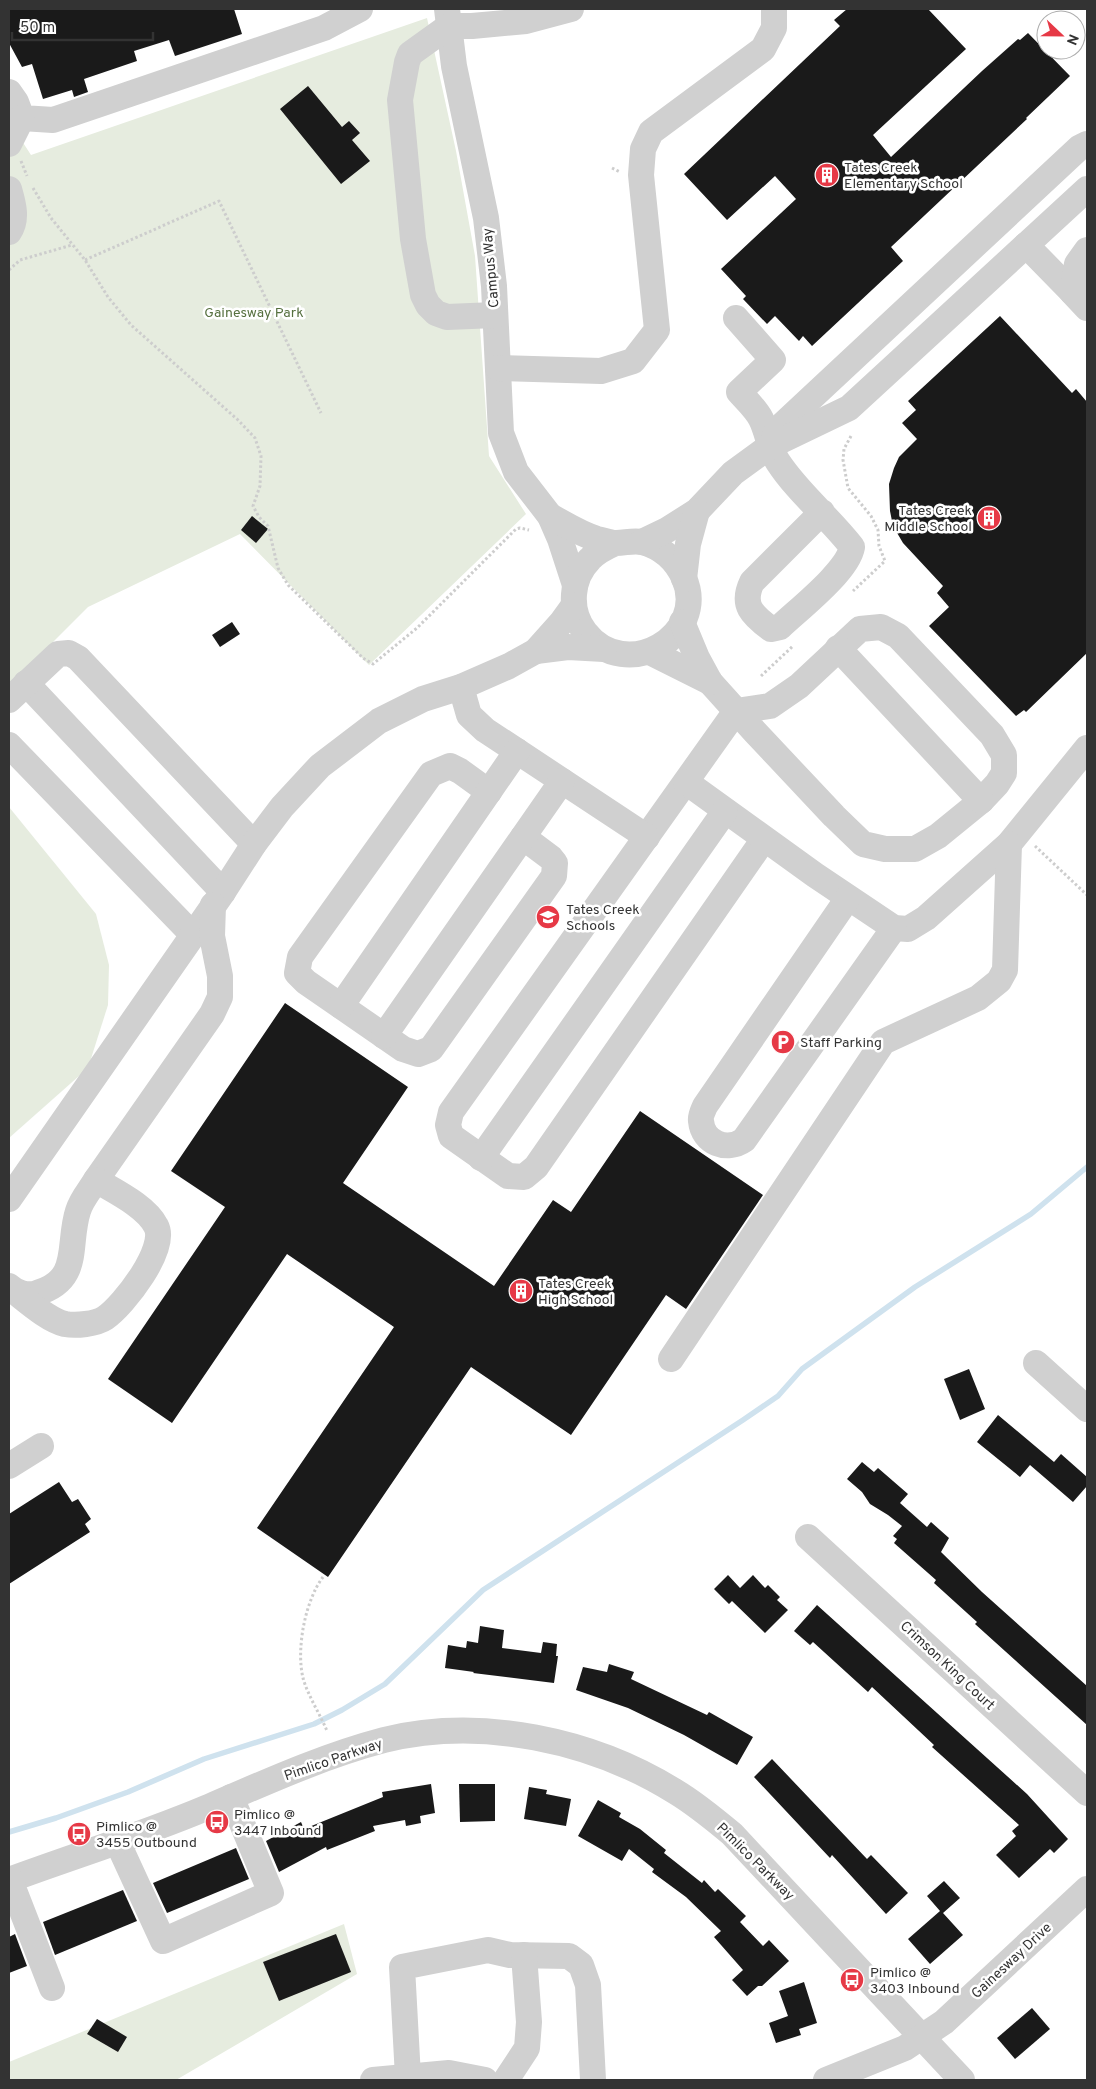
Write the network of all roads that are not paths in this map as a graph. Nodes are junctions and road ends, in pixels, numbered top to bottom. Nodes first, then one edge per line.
1 (360, 9) edge
2 (571, 9) edge
3 (774, 9) edge
4 (448, 17) edge
5 (9, 92) edge
6 (22, 118) junction
7 (1087, 144) edge
8 (15, 151) edge
9 (9, 189) edge
10 (1087, 189) edge
11 (9, 232) edge
12 (1026, 245) junction
13 (1087, 250) edge
14 (1079, 300) edge
15 (495, 315) junction
16 (736, 318) dead end
17 (498, 368) junction
18 (770, 446) junction
19 (697, 512) junction
20 (822, 512) dead end
21 (550, 516) junction
22 (642, 542) junction
23 (615, 543) junction
24 (684, 579) junction
25 (575, 595) junction
26 (682, 622) junction
27 (604, 648) junction
28 (838, 648) junction
29 (536, 651) junction
30 (650, 652) junction
31 (710, 682) junction
32 (461, 687) junction
33 (18, 691) edge
34 (736, 711) junction
35 (9, 745) edge
36 (1087, 748) edge
37 (517, 751) junction
38 (562, 781) junction
39 (686, 782) junction
40 (489, 792) junction
41 (981, 801) junction
42 (726, 811) junction
43 (523, 837) junction
44 (647, 837) junction
45 (764, 839) junction
46 (254, 844) junction
47 (1009, 844) junction
48 (848, 898) junction
49 (218, 899) junction
50 (894, 928) junction
51 (192, 934) junction
52 (341, 1006) junction
53 (384, 1036) junction
54 (481, 1158) junction
55 (96, 1180) junction
56 (9, 1199) edge
57 (11, 1288) edge
58 (671, 1359) dead end
59 (1036, 1363) dead end
60 (1087, 1409) edge
61 (40, 1446) dead end
62 (9, 1466) edge
63 (808, 1537) dead end
64 (1087, 1793) edge
65 (231, 1797) junction
66 (117, 1841) junction
67 (9, 1880) edge
68 (1087, 1889) edge
69 (524, 1955) junction
70 (52, 1988) dead end
71 (922, 2037) junction
72 (408, 2077) junction
73 (372, 2080) edge
74 (485, 2080) edge
75 (506, 2080) edge
76 (593, 2080) edge
77 (826, 2080) edge
78 (962, 2080) edge

1 - 6 street
2 - 4 street
3 - 17 street
4 - 15 street, Campus Way
4 - 15 street
5 - 6 street
6 - 8 street
7 - 18 street
9 - 11 street
10 - 12 street
12 - 14 street
12 - 18 street
13 - 14 street
15 - 17 street, Campus Way
16 - 18 street
17 - 21 street, Campus Way
18 - 19 street
18 - 20 street
19 - 22 street
19 - 24 street
21 - 23 street, Campus Way
21 - 25 street, Campus Way
22 - 23 street
22 - 24 street
23 - 25 street
24 - 26 street
25 - 27 street
25 - 29 street
26 - 30 street
26 - 31 street
27 - 29 street
27 - 30 street
28 - 34 street
28 - 41 street
28 - 41 street
29 - 32 street
30 - 31 street
31 - 34 street
32 - 37 street
32 - 46 street
33 - 46 street
33 - 49 street
34 - 39 street
34 - 41 street
35 - 51 street
36 - 47 street
37 - 38 street
37 - 40 street
38 - 43 street
38 - 44 street
39 - 42 street
39 - 44 street
40 - 52 street
40 - 52 street
42 - 45 street
42 - 54 street
43 - 53 street
43 - 53 street
44 - 54 street
45 - 48 street
45 - 54 street
46 - 49 street
47 - 50 street
47 - 58 street
48 - 50 street
48 - 50 street
49 - 51 street
49 - 55 street
51 - 56 street
52 - 53 street
55 - 57 street
55 - 57 street
59 - 60 street
61 - 62 street
63 - 64 street, Crimson King Court
65 - 66 street, Pimlico Parkway
65 - 66 street
65 - 71 street, Pimlico Parkway
66 - 67 street, Pimlico Parkway
67 - 70 street
68 - 71 street, Gainesway Drive
69 - 72 street
69 - 75 street
69 - 76 street
71 - 77 street, Gainesway Drive
71 - 78 street, Pimlico Parkway
72 - 73 street
72 - 74 street

